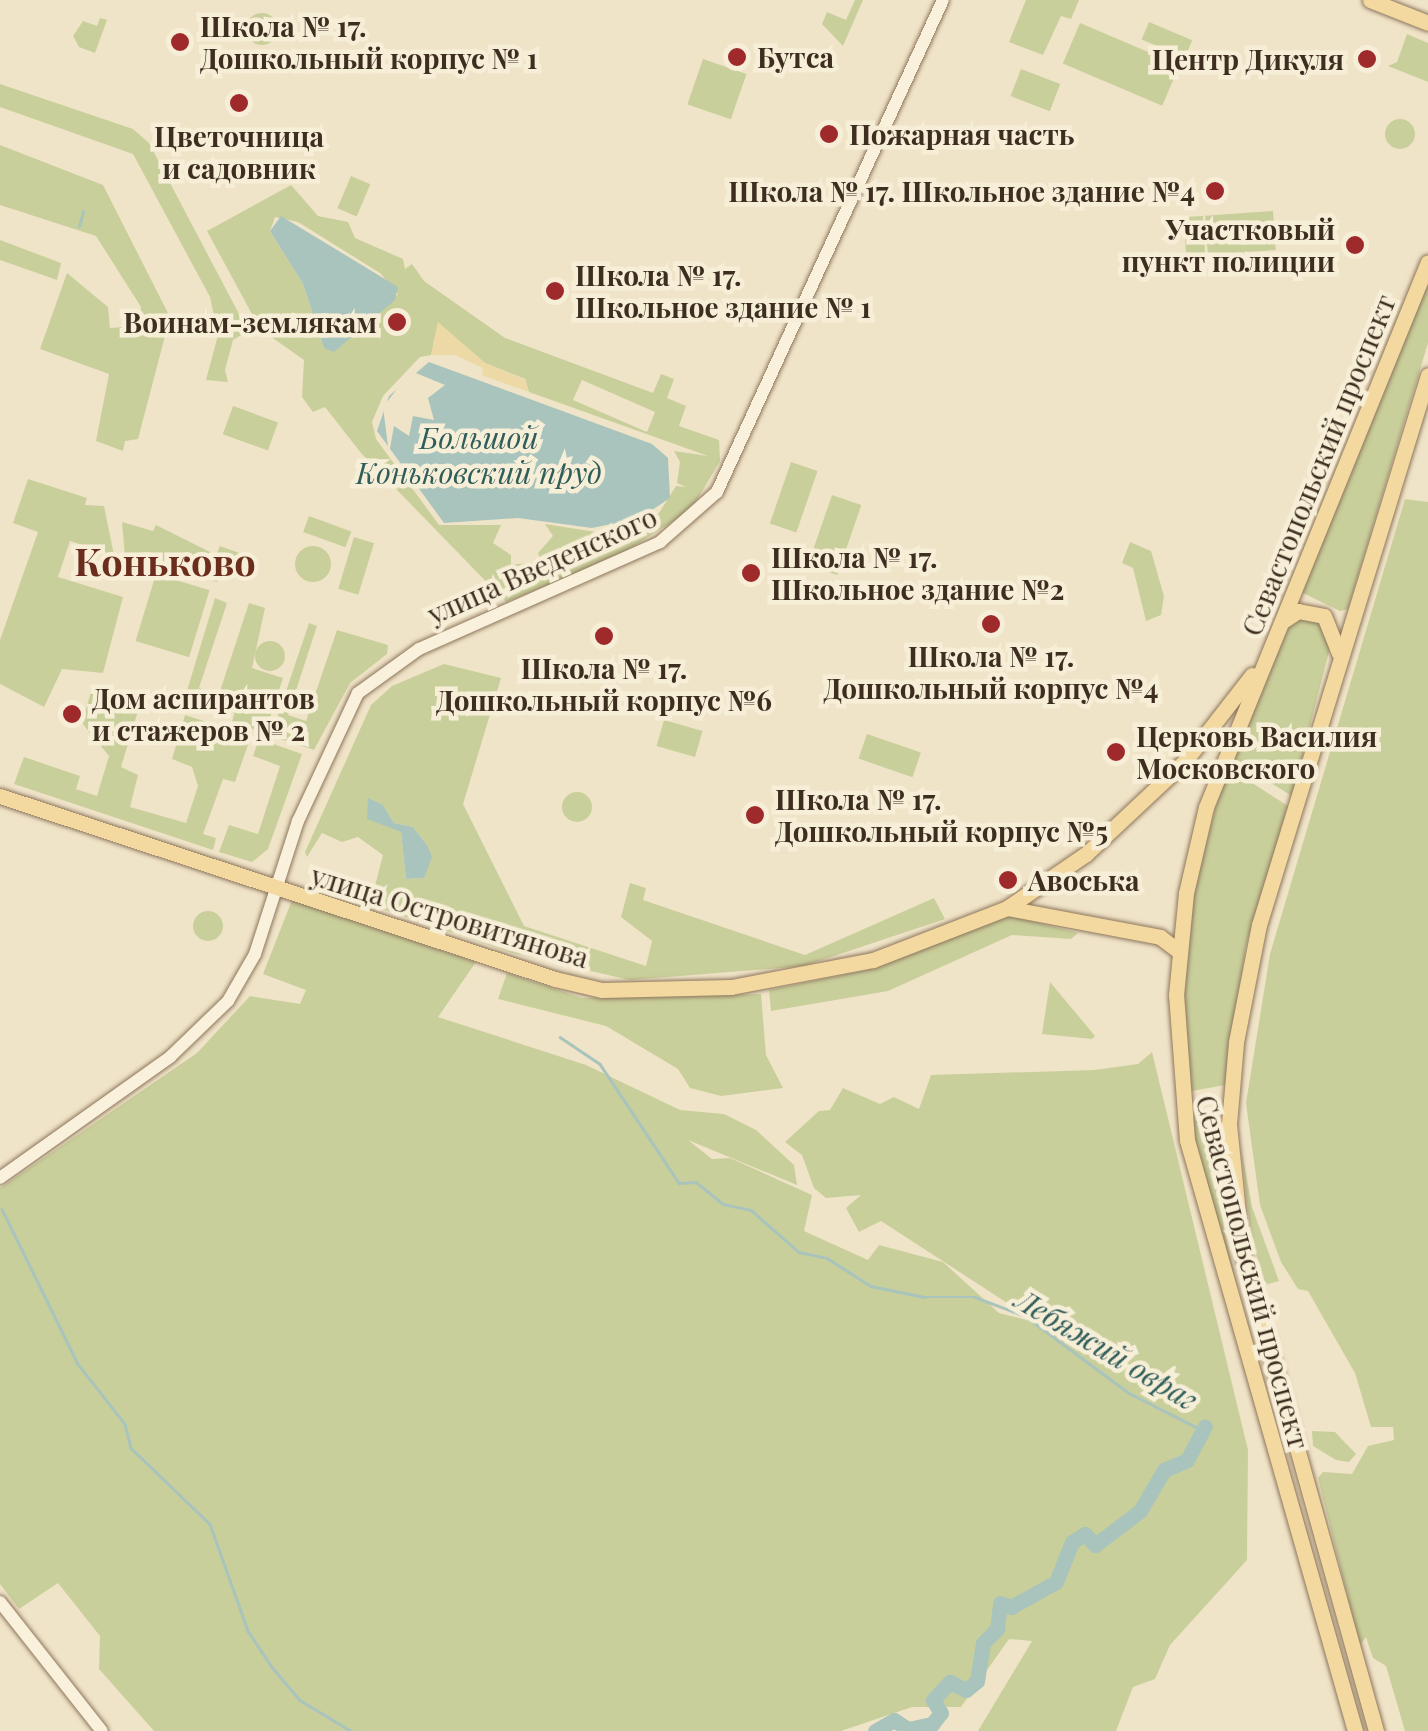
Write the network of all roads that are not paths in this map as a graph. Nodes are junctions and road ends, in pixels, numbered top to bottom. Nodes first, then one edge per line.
1 (942, 0) edge
2 (1370, 0) edge
3 (1428, 23) edge
4 (1428, 262) edge
5 (1428, 374) edge
6 (1279, 625) junction
7 (1269, 652) junction
8 (1339, 662) junction
9 (0, 796) edge
10 (274, 887) junction
11 (1007, 908) junction
12 (1180, 952) junction
13 (0, 1178) edge
14 (0, 1602) edge
15 (102, 1731) edge
16 (1355, 1731) edge
17 (1376, 1731) edge

1 - 10 street, улица Введенского
2 - 3 main road
4 - 6 main road, Севастопольский проспект
5 - 8 main road, Севастопольский проспект
6 - 7 main road, Севастопольский проспект
6 - 8 main road
7 - 11 main road, улица Островитянова
7 - 12 main road, Севастопольский проспект
8 - 17 main road, Севастопольский проспект
9 - 10 main road, улица Островитянова
10 - 11 main road, улица Островитянова
10 - 13 street, улица Введенского
11 - 12 main road
12 - 16 main road, Севастопольский проспект
14 - 15 street

